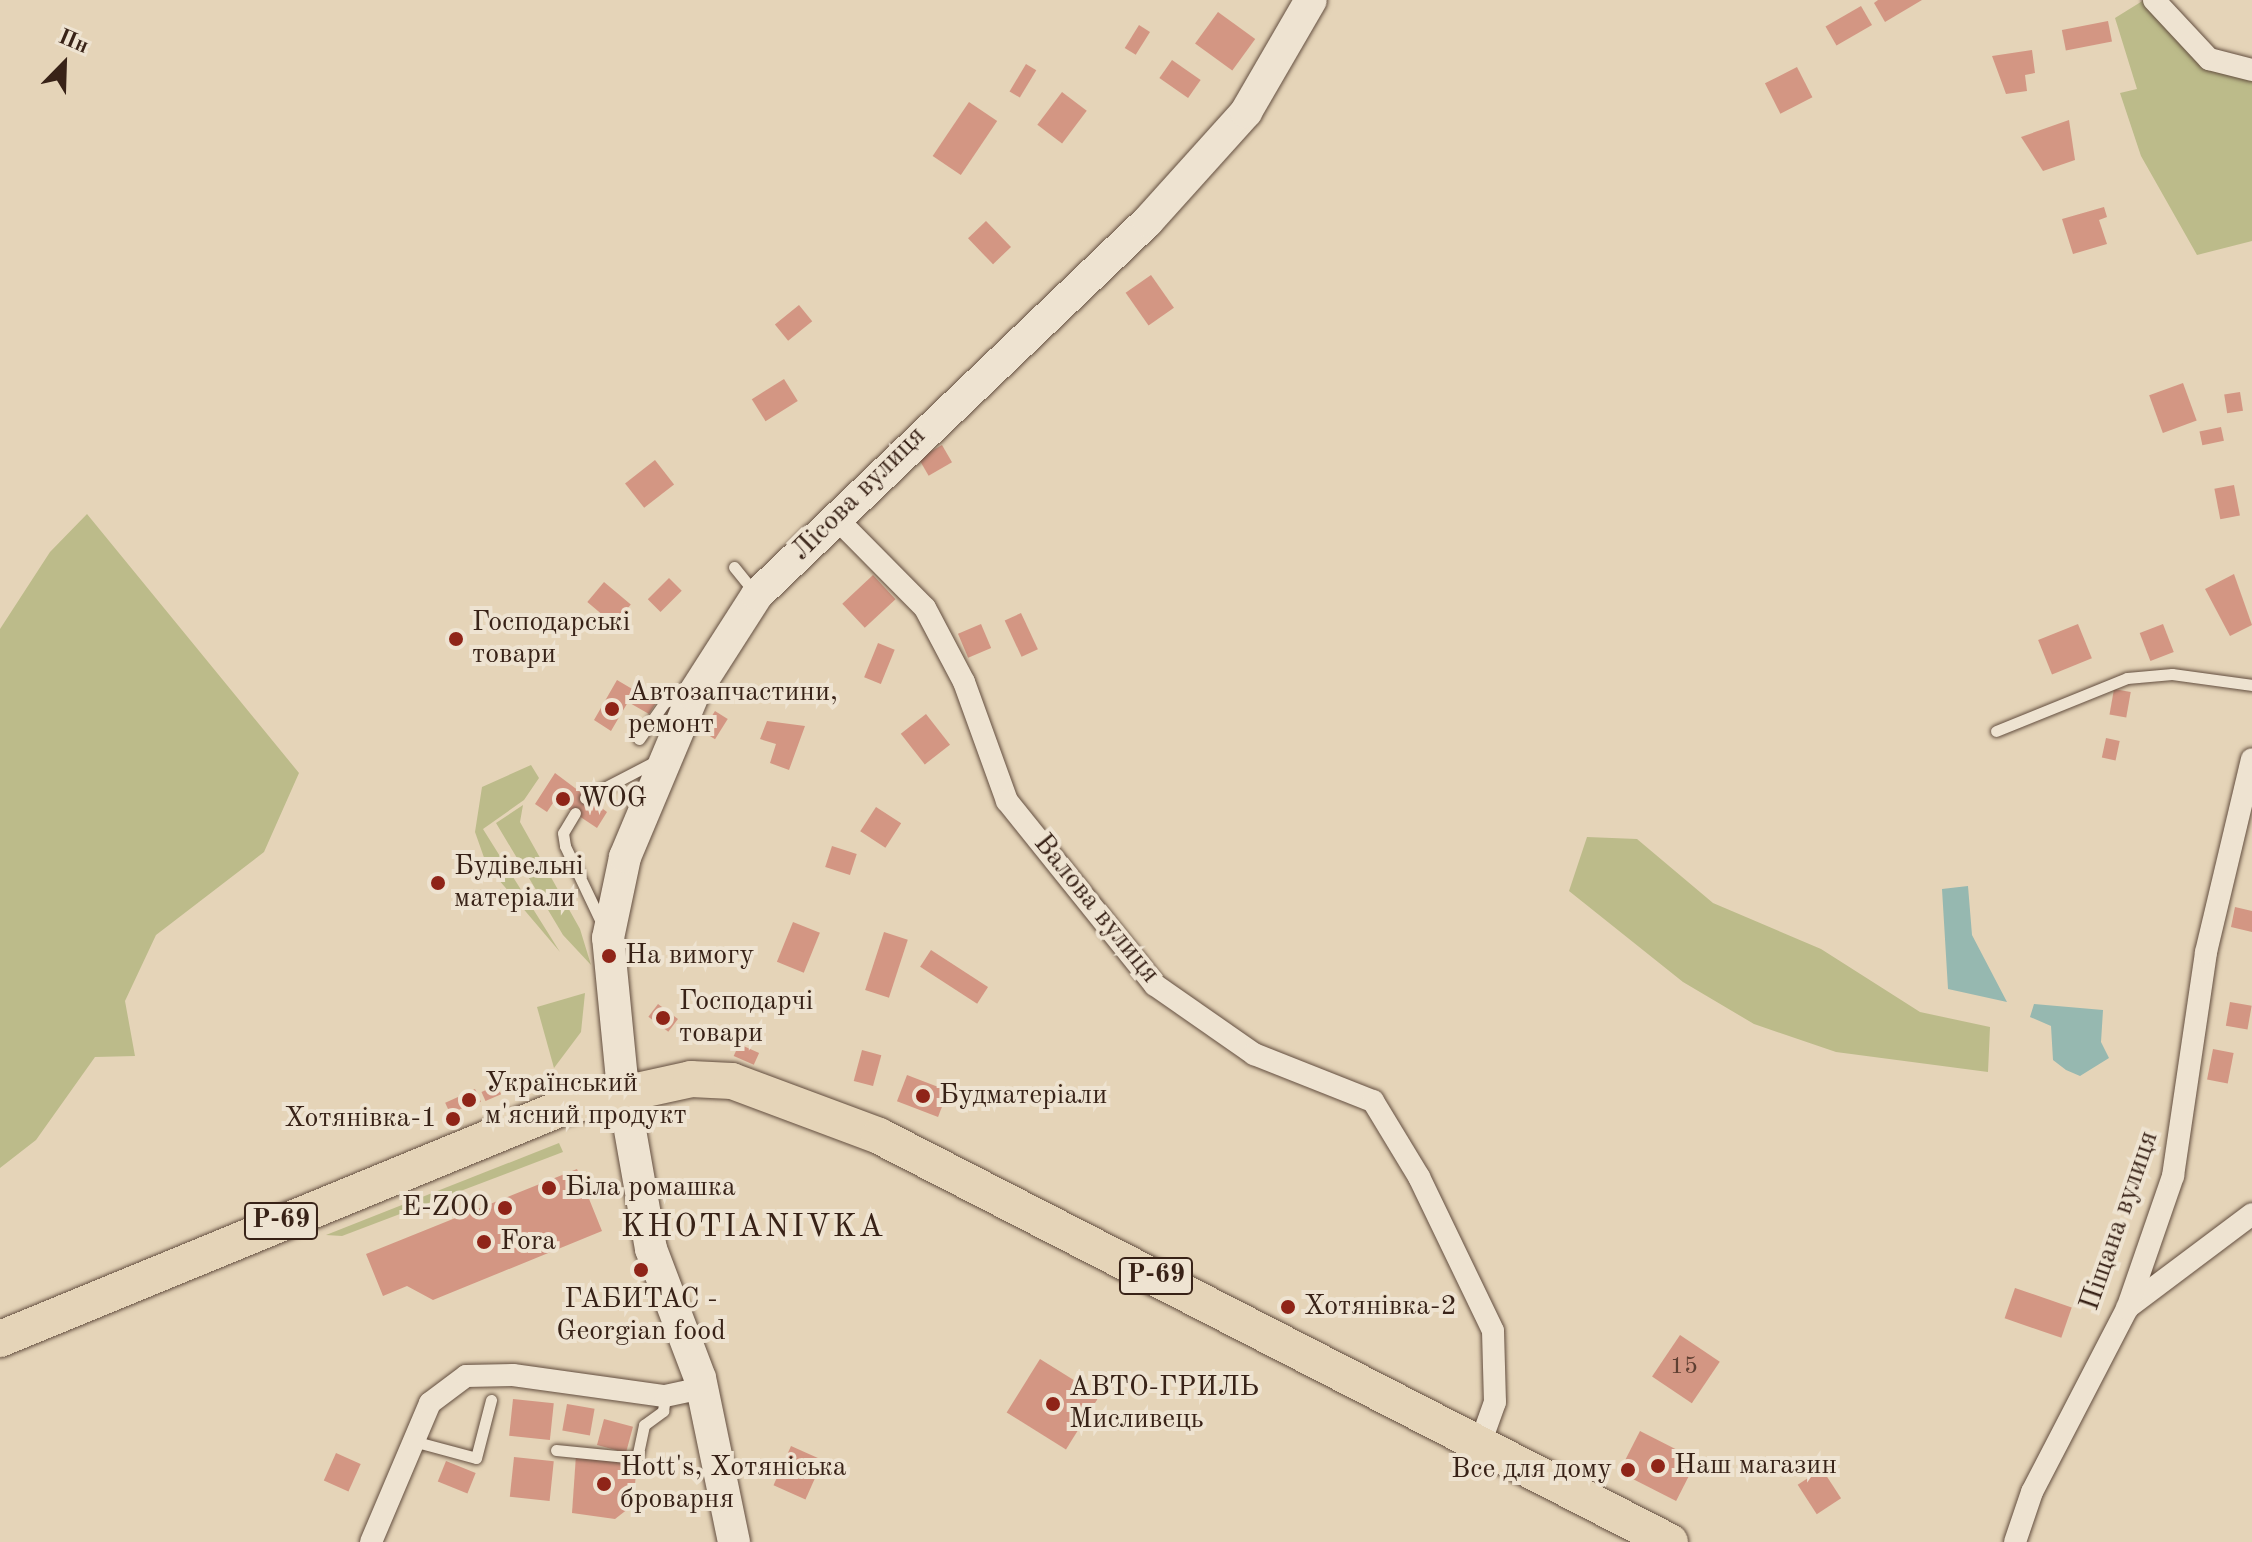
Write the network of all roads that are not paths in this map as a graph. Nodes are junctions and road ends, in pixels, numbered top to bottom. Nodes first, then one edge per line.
1 (1311, 0) edge
2 (2154, 0) edge
3 (2252, 70) edge
4 (834, 516) junction
5 (734, 567) dead end
6 (757, 595) junction
7 (2252, 685) edge
8 (1996, 731) dead end
9 (650, 749) junction
10 (2252, 759) edge
11 (585, 798) dead end
12 (575, 813) dead end
13 (608, 938) junction
14 (623, 1090) junction
15 (2252, 1214) edge
16 (2127, 1309) junction
17 (0, 1339) edge
18 (702, 1388) junction
19 (665, 1396) junction
20 (491, 1400) dead end
21 (413, 1441) junction
22 (1480, 1444) junction
23 (556, 1450) dead end
24 (371, 1542) edge
25 (734, 1542) edge
26 (1670, 1542) edge
27 (2015, 1542) edge

1 - 4 street, Лісова вулиця
2 - 3 street
4 - 6 street, Лісова вулиця
4 - 22 street, Валова вулиця
5 - 6 lane
6 - 9 street, Лісова вулиця
7 - 8 lane
9 - 11 lane
9 - 13 street, Лісова вулиця
10 - 16 street, Піщана вулиця
12 - 13 lane
13 - 14 street, Лісова вулиця
14 - 17 main road, Р-69
14 - 18 street, Лісова вулиця
14 - 22 main road, Р-69
15 - 16 street
16 - 27 street, Піщана вулиця
18 - 19 street
18 - 25 street, Лісова вулиця
19 - 21 street
19 - 23 lane
20 - 21 lane
21 - 24 street
22 - 26 main road, Р-69

